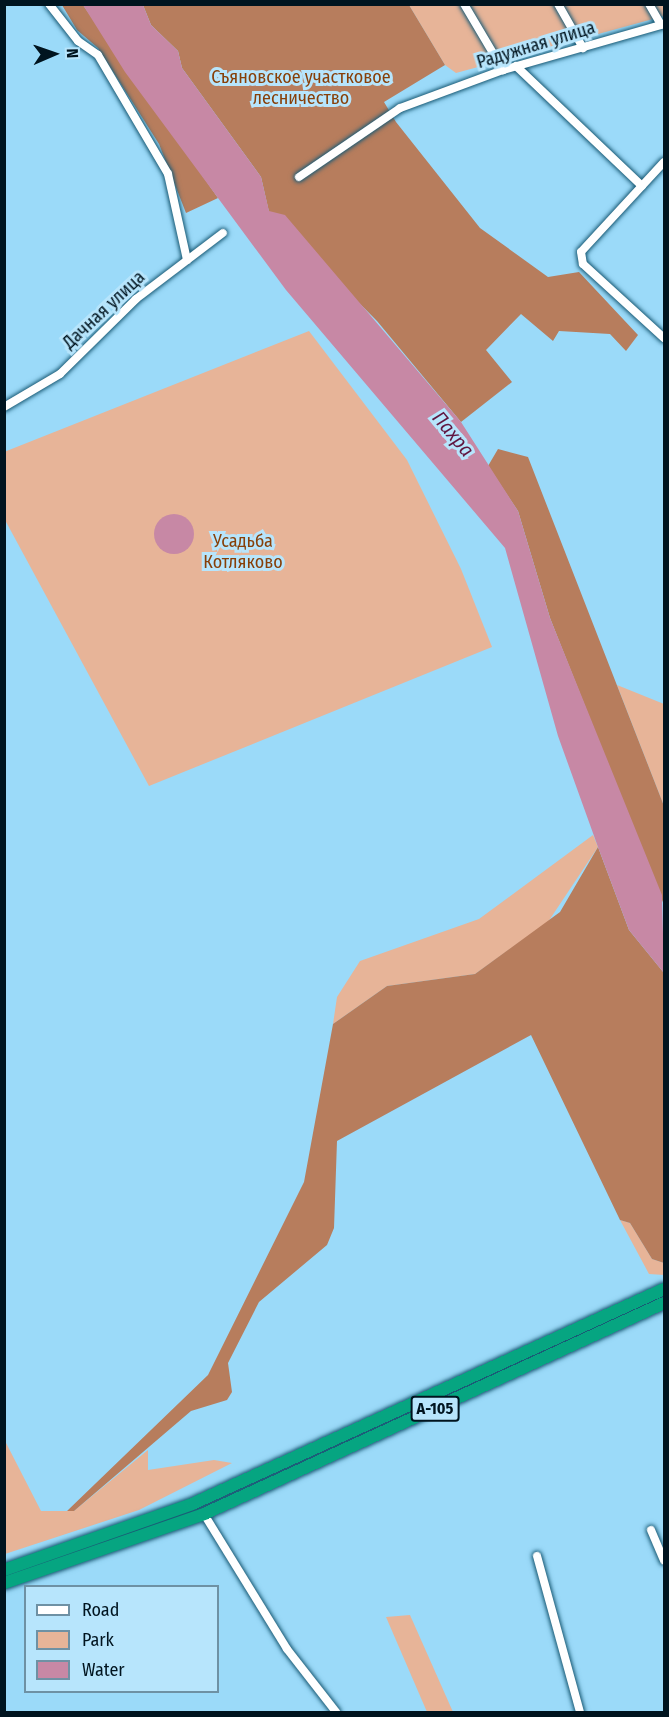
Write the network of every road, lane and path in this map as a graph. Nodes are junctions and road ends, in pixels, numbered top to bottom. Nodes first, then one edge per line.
1 (49, 4) edge
2 (464, 4) edge
3 (558, 4) edge
4 (649, 4) edge
5 (663, 25) edge
6 (583, 48) junction
7 (516, 66) junction
8 (503, 70) junction
9 (664, 162) edge
10 (299, 177) dead end
11 (642, 186) junction
12 (223, 233) dead end
13 (187, 260) junction
14 (664, 338) edge
15 (4, 408) edge
16 (664, 1289) edge
17 (664, 1303) edge
18 (204, 1514) junction
19 (651, 1530) dead end
20 (537, 1556) dead end
21 (664, 1560) edge
22 (4, 1570) edge
23 (4, 1583) edge
24 (336, 1713) edge
25 (580, 1713) edge

1 - 13 street
2 - 8 street
3 - 6 street
4 - 5 street
5 - 6 street, Радужная улица
6 - 7 street, Радужная улица
7 - 8 street, Радужная улица
7 - 11 street
8 - 10 street, Радужная улица
9 - 11 street
11 - 14 street
12 - 13 street, Дачная улица
13 - 15 street, Дачная улица
16 - 22 highway, А-105
17 - 18 highway, А-105
18 - 23 highway, А-105
18 - 24 street
19 - 21 street
20 - 25 street

